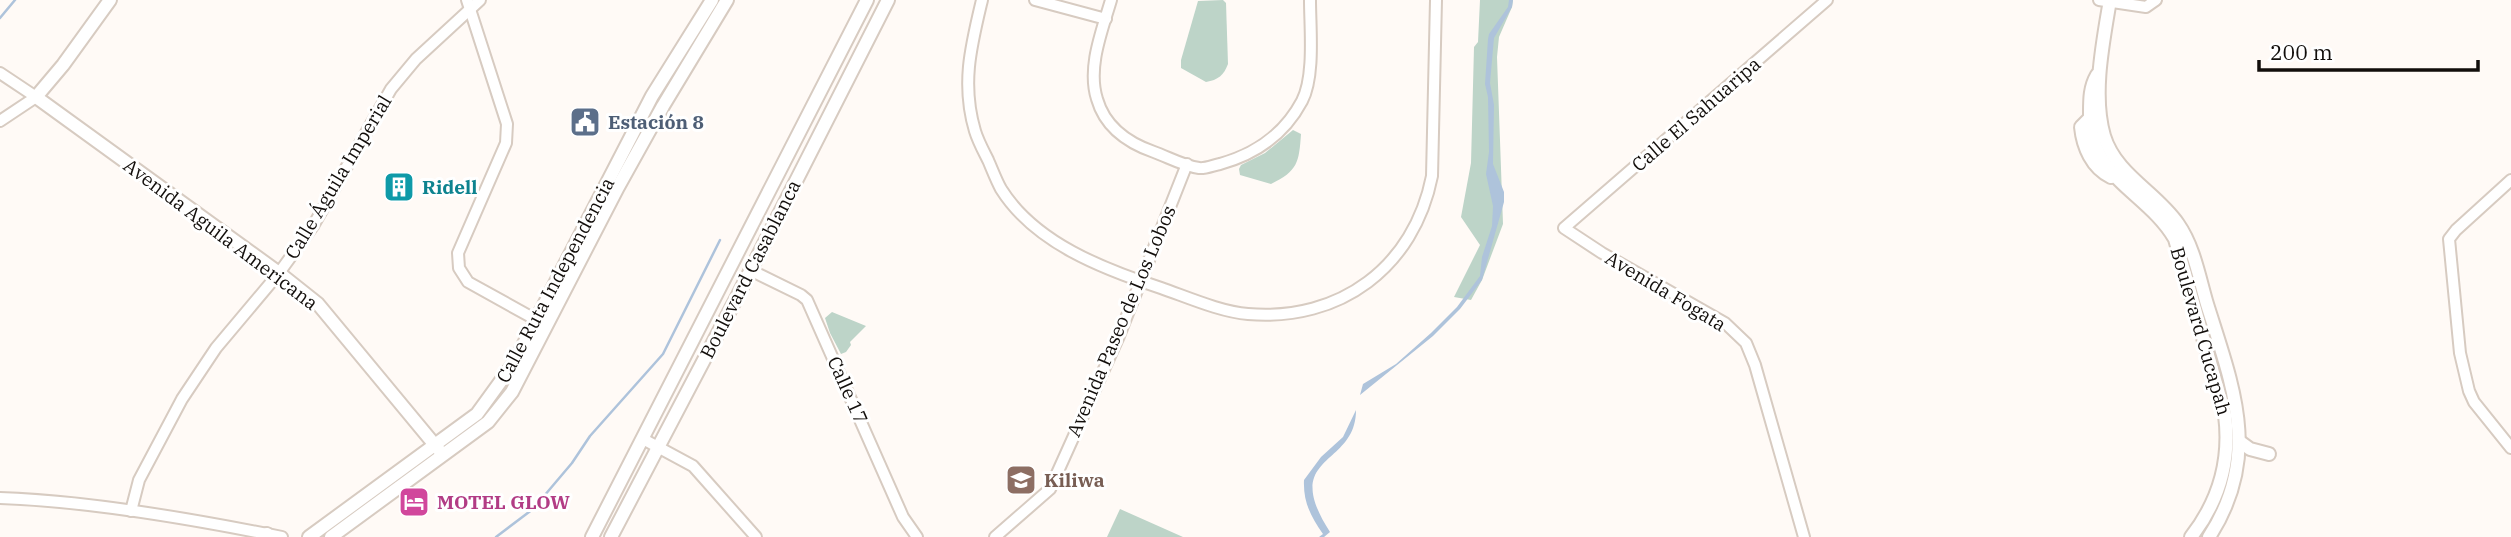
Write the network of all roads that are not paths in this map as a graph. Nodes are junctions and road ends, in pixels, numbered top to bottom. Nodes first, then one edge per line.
1 (110, 0) edge
2 (480, 0) edge
3 (712, 0) edge
4 (727, 0) edge
5 (867, 0) edge
6 (888, 0) edge
7 (982, 0) edge
8 (1035, 0) edge
9 (1111, 0) edge
10 (1310, 0) edge
11 (1436, 0) edge
12 (1827, 0) edge
13 (2156, 0) edge
14 (2106, 1) edge
15 (469, 4) edge
16 (1106, 19) junction
17 (2098, 72) junction
18 (0, 74) edge
19 (36, 97) junction
20 (0, 121) edge
21 (1186, 164) junction
22 (2511, 180) edge
23 (1564, 228) joint
24 (750, 270) junction
25 (279, 273) junction
26 (1141, 281) junction
27 (542, 323) junction
28 (2216, 381) junction
29 (2235, 394) junction
30 (2223, 406) junction
31 (643, 439) junction
32 (2239, 441) junction
33 (657, 446) junction
34 (2511, 447) edge
35 (439, 451) junction
36 (2269, 454) dead end
37 (0, 498) edge
38 (131, 511) junction
39 (268, 536) edge
40 (282, 537) edge
41 (309, 537) edge
42 (331, 537) edge
43 (592, 537) edge
44 (611, 537) edge
45 (756, 537) edge
46 (917, 537) edge
47 (995, 537) edge
48 (1804, 537) edge
49 (2191, 537) edge
50 (2209, 537) edge

1 - 19 main road
2 - 15 street, Calle Águila Imperial
3 - 27 main road, Calle Ruta Independencia
4 - 27 main road, Calle Ruta Independencia
5 - 31 main road, Boulevard Casablanca
6 - 24 main road, Boulevard Casablanca
7 - 26 street
8 - 16 street
9 - 16 street
10 - 21 street
11 - 26 street
12 - 23 street, Calle El Sahuaripa
13 - 14 street
14 - 17 main road
15 - 25 street, Calle Águila Imperial
15 - 27 street
16 - 21 street
17 - 28 main road, Boulevard Cucapah
17 - 29 main road, Boulevard Cucapah
18 - 19 street, Avenida Aguila Americana
19 - 20 street
19 - 25 main road, Avenida Aguila Americana
21 - 26 street, Avenida Paseo de Los Lobos
22 - 34 street
23 - 48 street, Avenida Fogata
24 - 33 main road, Boulevard Casablanca
24 - 46 street, Calle 17
25 - 35 main road, Avenida Aguila Americana
25 - 38 street, Calle Águila Imperial
26 - 47 street, Avenida Paseo de Los Lobos
27 - 35 main road, Calle Ruta Independencia
28 - 29 main road
28 - 30 main road, Boulevard Cucapah
29 - 30 main road
29 - 32 main road, Boulevard Cucapah
30 - 49 main road, Boulevard Cucapah
31 - 33 street
31 - 43 main road, Boulevard Casablanca
32 - 36 main road
32 - 50 main road, Boulevard Cucapah
33 - 44 main road, Boulevard Casablanca
33 - 45 street
35 - 41 main road, Calle Ruta Independencia
35 - 42 main road, Calle Ruta Independencia
37 - 38 street
38 - 39 street
39 - 40 street

